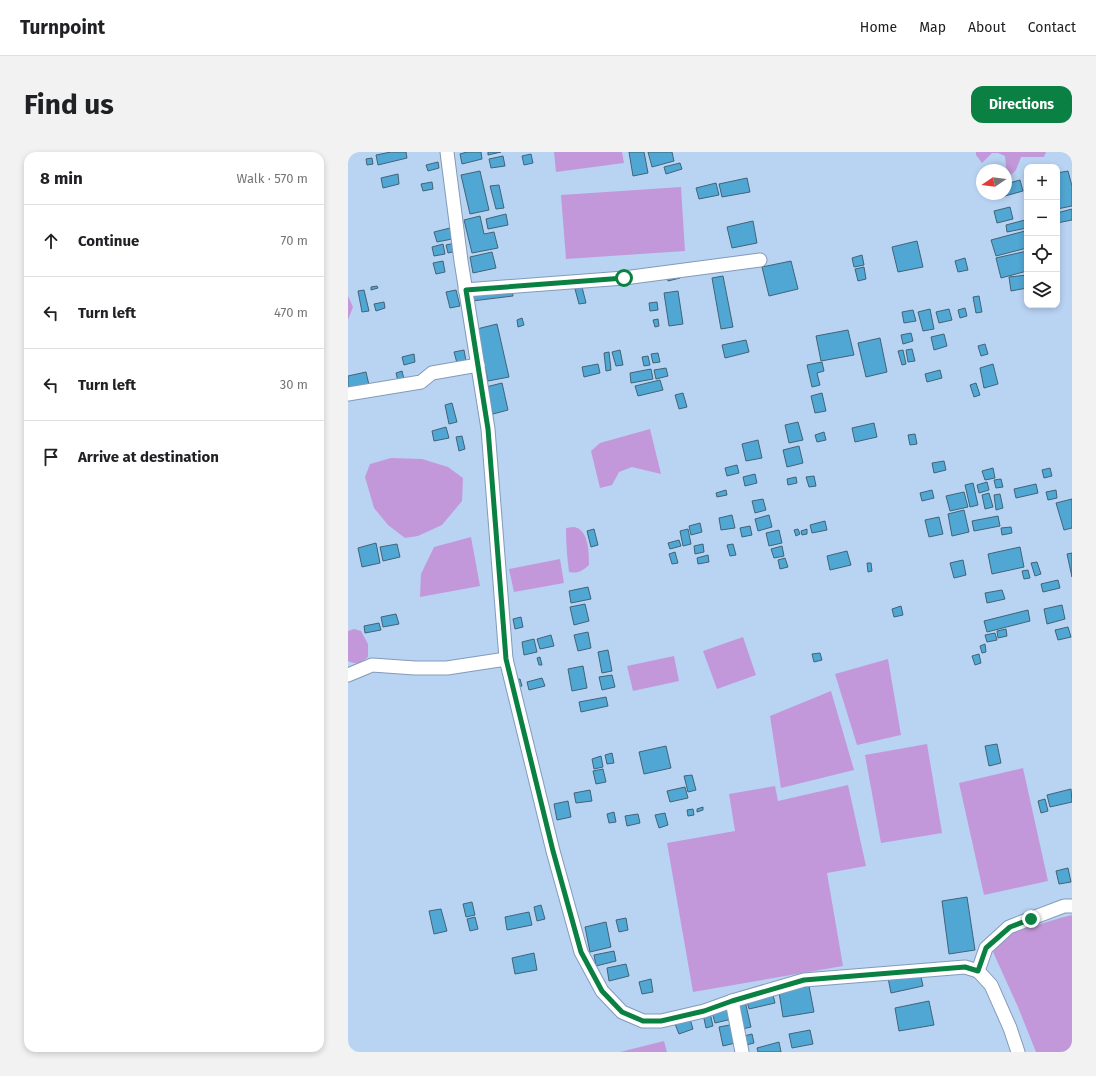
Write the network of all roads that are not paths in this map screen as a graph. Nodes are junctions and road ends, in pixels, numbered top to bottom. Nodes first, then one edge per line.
1 (447, 152) edge
2 (760, 260) dead end
3 (466, 290) junction
4 (478, 365) junction
5 (348, 394) edge
6 (506, 659) junction
7 (348, 675) edge
8 (1072, 906) edge
9 (978, 971) junction
10 (732, 1001) junction
11 (742, 1052) edge
12 (1018, 1052) edge

1 - 3 street
2 - 3 street
3 - 4 street
4 - 5 street
4 - 6 street
6 - 7 street
6 - 10 street
8 - 9 street
9 - 10 street
9 - 12 street
10 - 11 street

